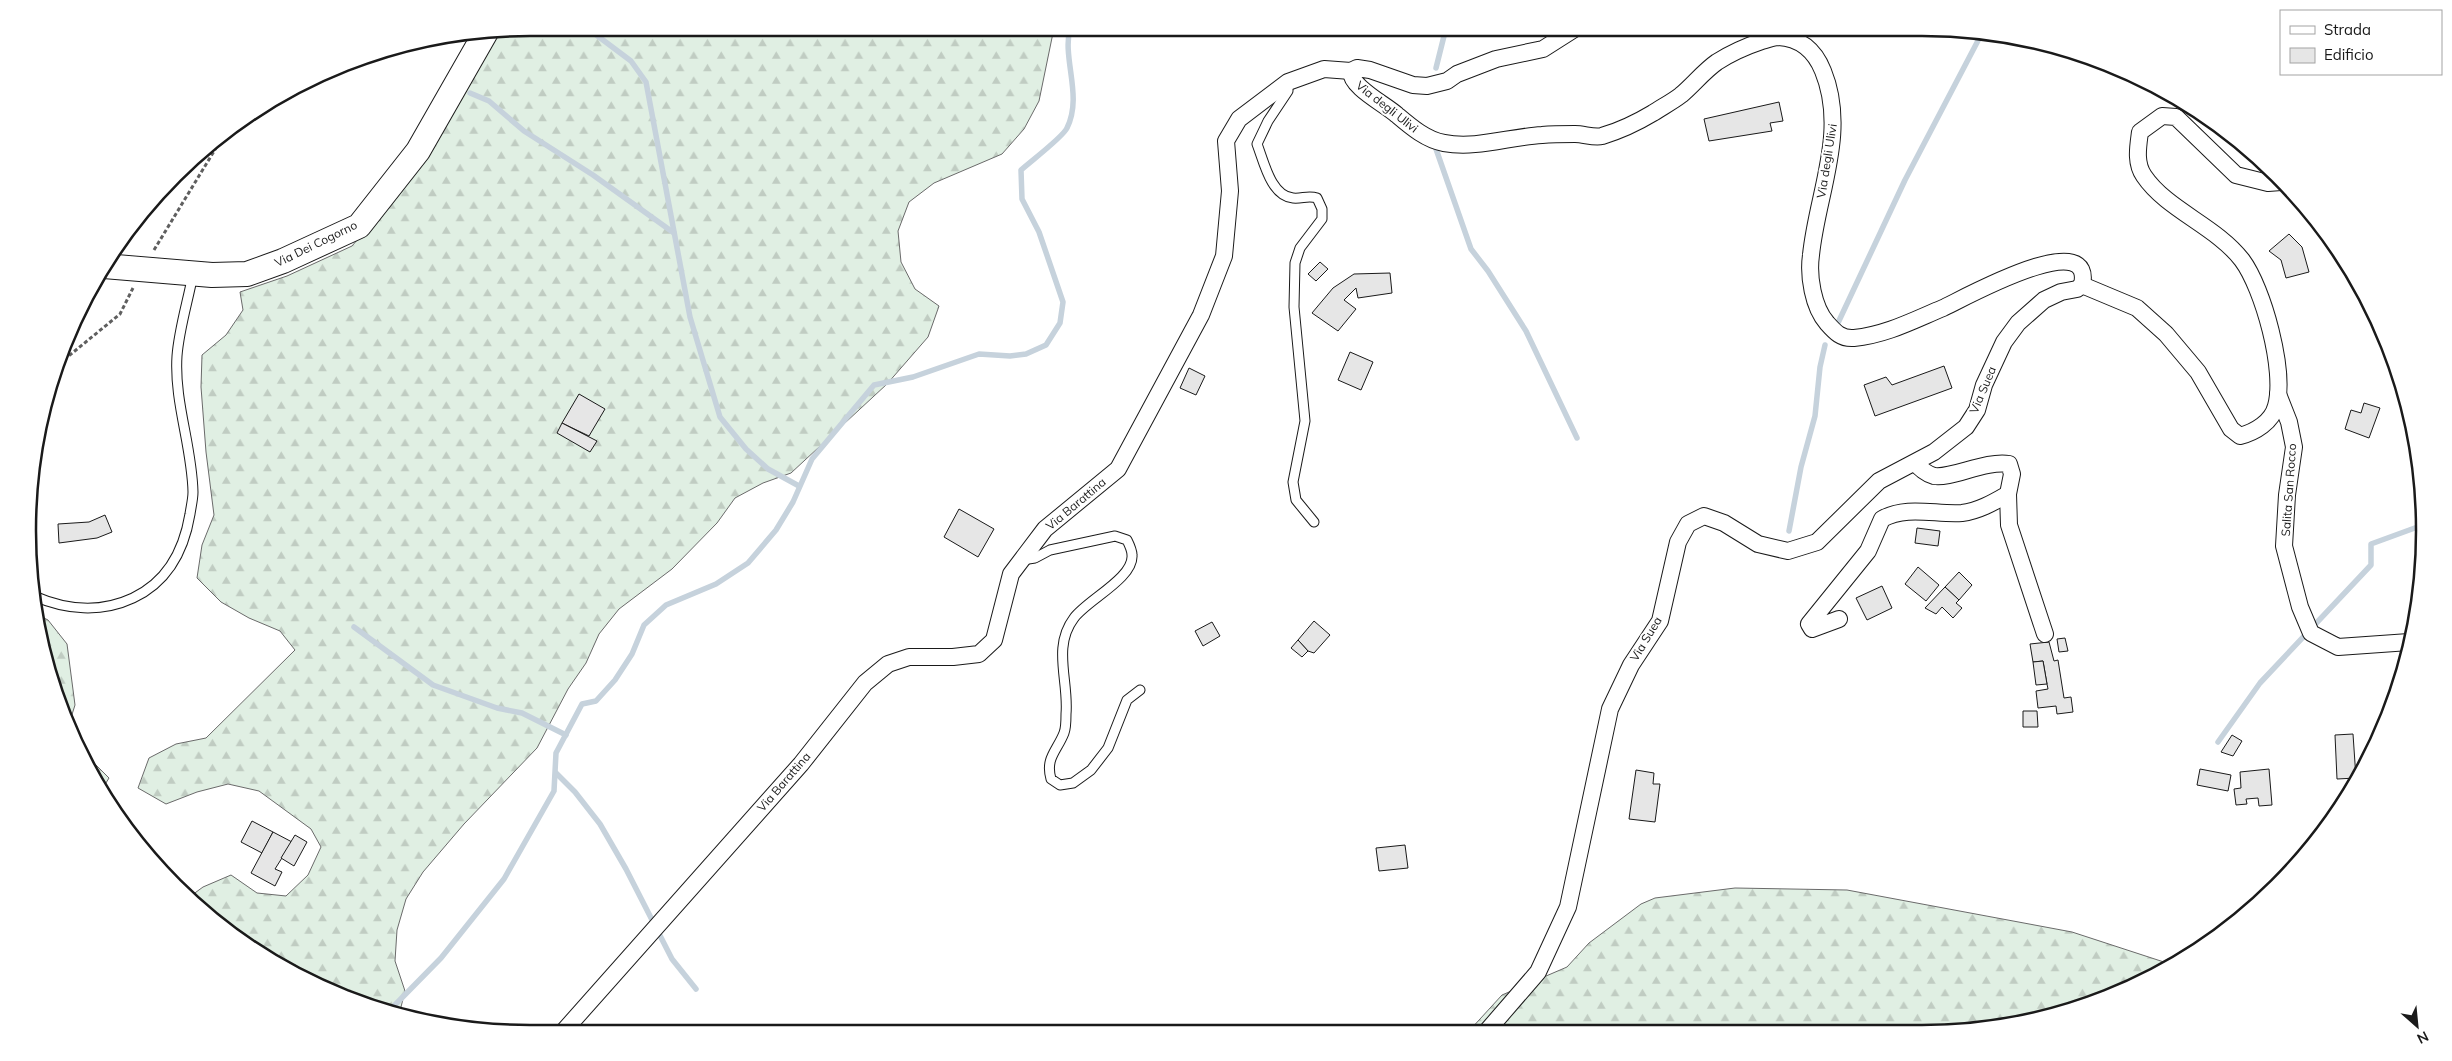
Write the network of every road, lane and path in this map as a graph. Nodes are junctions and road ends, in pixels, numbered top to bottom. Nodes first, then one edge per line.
1 (1563, 36) edge
2 (482, 38) edge
3 (1351, 71) junction
4 (1288, 82) junction
5 (214, 152) edge
6 (2273, 183) edge
7 (113, 266) edge
8 (143, 268) junction
9 (194, 273) junction
10 (2082, 285) junction
11 (68, 357) edge
12 (2278, 394) junction
13 (1915, 463) junction
14 (2008, 494) junction
15 (1314, 522) dead end
16 (1021, 560) junction
17 (41, 598) edge
18 (1839, 619) dead end
19 (2045, 634) dead end
20 (2403, 642) edge
21 (1140, 690) dead end
22 (569, 1025) edge
23 (1492, 1025) edge

1 - 3 street, Via degli Ulivi
2 - 9 street, Via Dei Cogorno
3 - 4 street, Via Barattina
3 - 10 street, Via degli Ulivi
4 - 15 lane
4 - 16 street, Via Barattina
5 - 8 path
6 - 12 street
7 - 8 street, Via Dei Cogorno
8 - 9 street, Via Dei Cogorno
8 - 11 path
9 - 17 lane
10 - 12 street
10 - 13 street, Via Suea
12 - 20 street, Salita San Rocco
13 - 14 street
13 - 23 street, Via Suea
14 - 18 street
14 - 19 street
16 - 21 lane
16 - 22 street, Via Barattina

